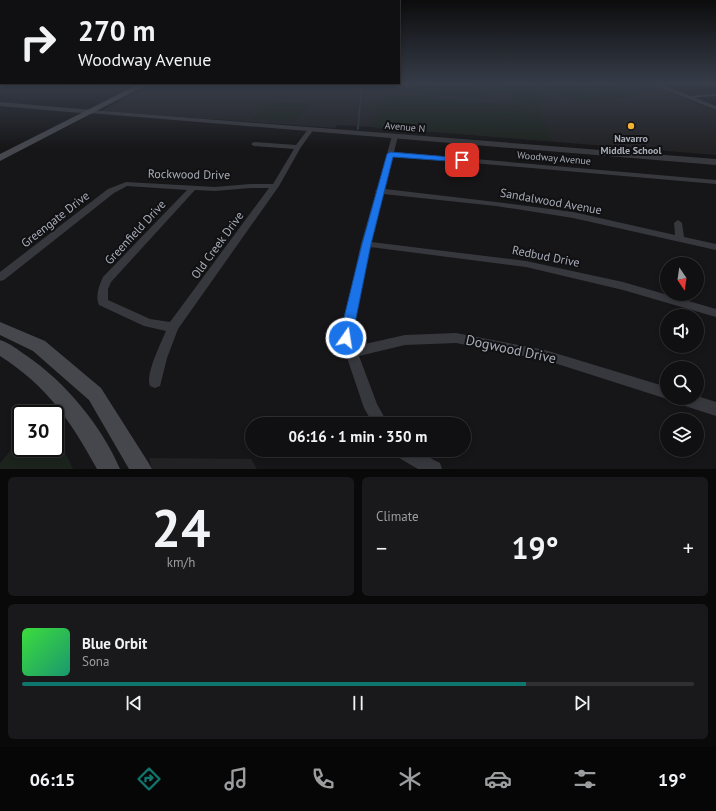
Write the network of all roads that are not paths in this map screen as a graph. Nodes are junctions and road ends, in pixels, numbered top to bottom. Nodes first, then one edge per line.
1 (11, 105) edge
2 (100, 105) edge
3 (102, 105) edge
4 (88, 111) junction
5 (311, 129) junction
6 (395, 136) junction
7 (254, 144) dead end
8 (298, 147) junction
9 (0, 153) edge
10 (390, 154) junction
11 (0, 158) edge
12 (716, 162) edge
13 (716, 182) edge
14 (126, 184) joint
15 (275, 186) junction
16 (192, 189) junction
17 (379, 191) junction
18 (678, 223) dead end
19 (680, 238) junction
20 (366, 244) junction
21 (716, 247) edge
22 (0, 277) edge
23 (716, 313) edge
24 (173, 327) junction
25 (0, 328) edge
26 (0, 347) edge
27 (352, 352) junction
28 (155, 382) dead end
29 (660, 391) edge
30 (703, 405) edge
31 (716, 409) edge
32 (377, 417) edge
33 (412, 457) edge
34 (109, 469) edge
35 (141, 469) edge
36 (434, 469) edge

1 - 4 street
2 - 4 main road
3 - 4 main road
4 - 5 street, Avenue N
4 - 9 main road
4 - 11 main road
5 - 6 street, Avenue N
5 - 8 street, Old Creek Drive
6 - 10 street
6 - 12 street, Avenue N
7 - 8 street
8 - 15 street, Old Creek Drive
10 - 13 street, Woodway Avenue
10 - 17 street
14 - 16 street, Rockwood Drive
14 - 22 street, Greengate Drive
15 - 16 street, Rockwood Drive
15 - 24 street, Old Creek Drive
16 - 24 street, Greenfield Drive
17 - 19 street, Sandalwood Avenue
17 - 20 street
18 - 19 street
19 - 21 street, Sandalwood Avenue
20 - 23 street, Redbud Drive
20 - 27 street
24 - 28 street, Old Creek Drive
25 - 35 main road
26 - 34 main road
27 - 29 street, Dogwood Drive
27 - 32 street
30 - 31 street
33 - 36 street

